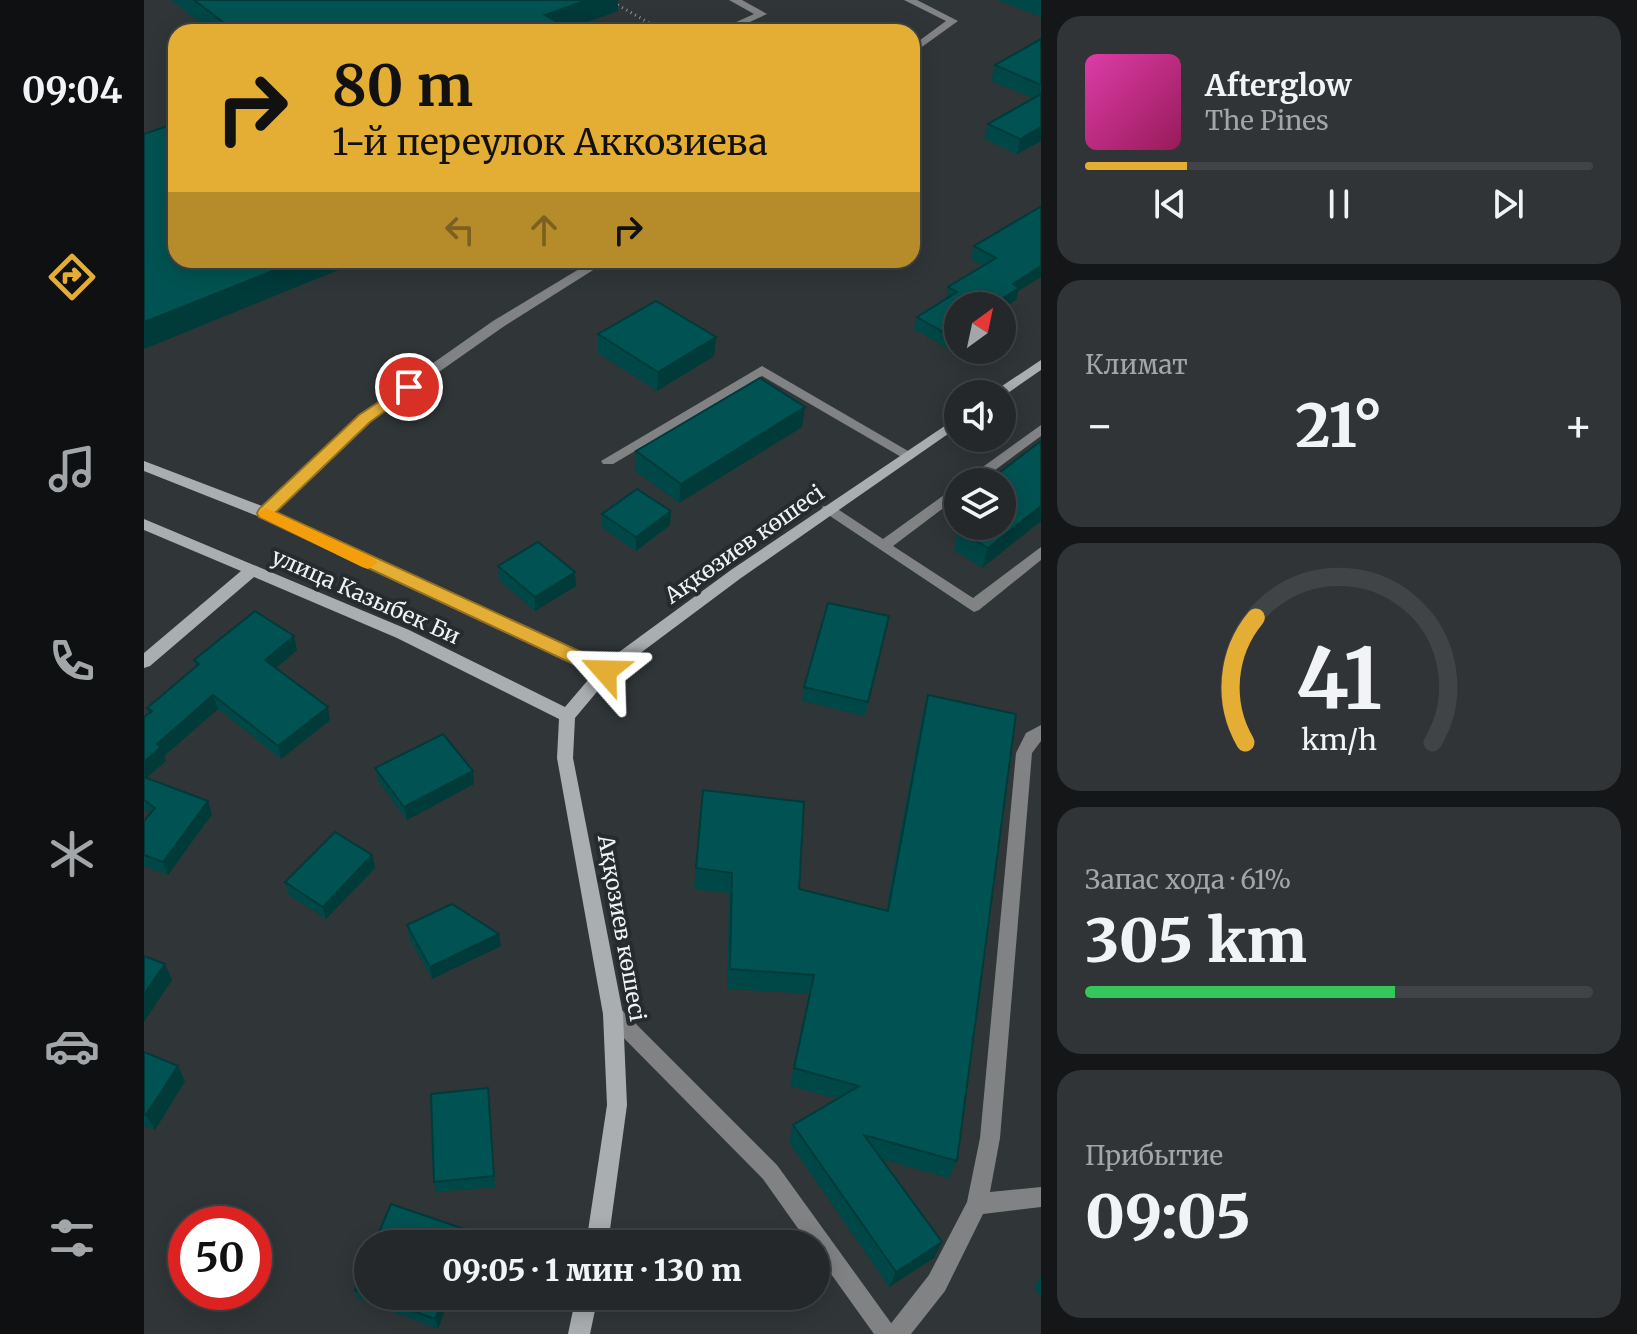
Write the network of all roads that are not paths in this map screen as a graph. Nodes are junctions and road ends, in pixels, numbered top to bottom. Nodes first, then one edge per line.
1 (734, 0) edge
2 (909, 0) edge
3 (738, 24) edge
4 (920, 45) edge
5 (590, 268) edge
6 (1041, 364) edge
7 (1016, 381) edge
8 (1041, 429) edge
9 (944, 431) edge
10 (908, 455) junction
11 (608, 461) dead end
12 (144, 466) edge
13 (988, 468) edge
14 (944, 500) edge
15 (828, 510) junction
16 (265, 513) junction
17 (144, 524) edge
18 (883, 546) junction
19 (1041, 552) edge
20 (254, 569) junction
21 (144, 662) edge
22 (605, 671) junction
23 (567, 716) junction
24 (1041, 732) edge
25 (613, 1014) junction
26 (1041, 1197) edge
27 (977, 1204) junction
28 (599, 1230) edge
29 (584, 1310) edge
30 (579, 1334) edge
31 (888, 1334) edge
32 (897, 1334) edge

1 - 3 street
2 - 4 street
5 - 16 street
6 - 7 main road
8 - 13 street
9 - 10 main road, Ақкөзиев көшесі
10 - 11 street
10 - 15 main road, Ақкөзиев көшесі
12 - 16 main road, улица Казыбек Би
14 - 18 street
15 - 18 street
15 - 22 main road, Ақкөзиев көшесі
16 - 22 main road, улица Казыбек Би
17 - 20 main road, улица Казыбек Би
18 - 19 street
20 - 21 main road
20 - 23 main road, улица Казыбек Би
22 - 23 main road, Ақкөзиев көшесі
23 - 25 main road, Аққозиев көшесі
24 - 27 street
25 - 28 main road, Аққозиев көшесі
25 - 31 street
26 - 27 street
27 - 32 street
29 - 30 main road

